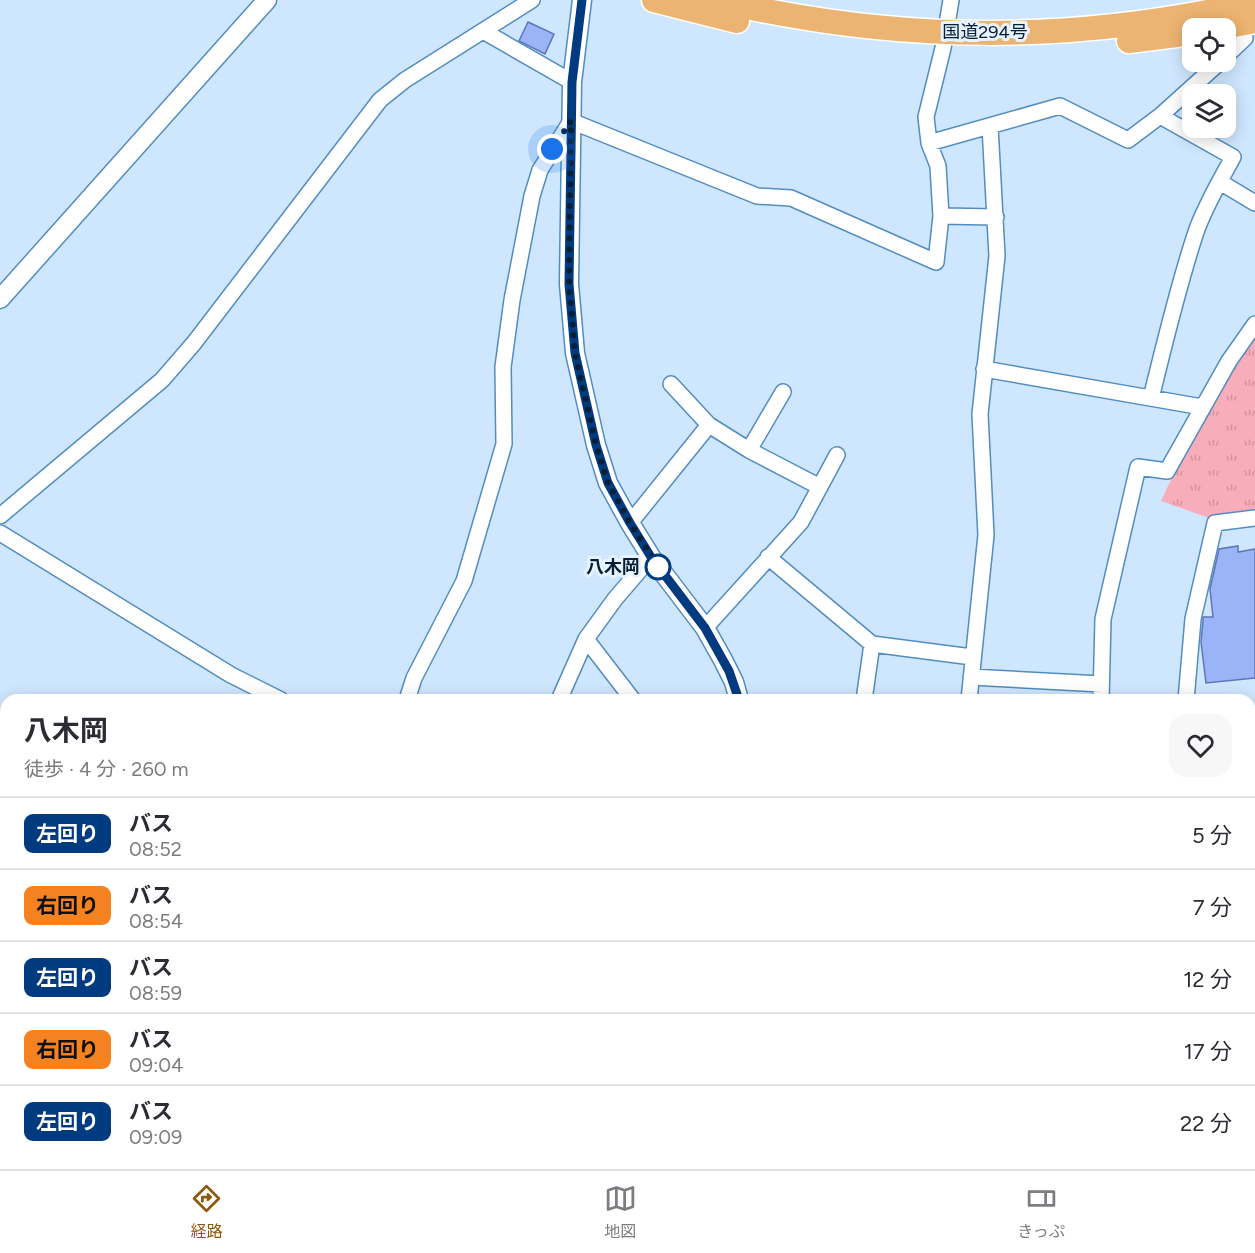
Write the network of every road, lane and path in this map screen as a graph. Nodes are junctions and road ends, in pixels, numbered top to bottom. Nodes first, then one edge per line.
1 (267, 0) edge
2 (532, 0) edge
3 (582, 0) edge
4 (654, 0) edge
5 (716, 0) edge
6 (951, 0) edge
7 (1255, 2) edge
8 (1248, 22) edge
9 (483, 31) junction
10 (1182, 34) edge
11 (944, 41) junction
12 (1236, 48) edge
13 (1209, 72) edge
14 (572, 82) junction
15 (1160, 116) junction
16 (571, 121) junction
17 (990, 126) junction
18 (929, 143) junction
19 (1220, 182) junction
20 (1255, 203) edge
21 (941, 216) junction
22 (996, 217) junction
23 (0, 299) edge
24 (1255, 324) edge
25 (984, 369) junction
26 (671, 384) dead end
27 (783, 392) dead end
28 (1151, 398) junction
29 (1202, 407) junction
30 (710, 425) junction
31 (749, 450) junction
32 (837, 454) dead end
33 (820, 487) junction
34 (0, 516) edge
35 (1255, 518) edge
36 (630, 523) junction
37 (0, 533) edge
38 (651, 557) junction
39 (768, 557) junction
40 (705, 628) junction
41 (586, 639) junction
42 (872, 644) junction
43 (972, 657) junction
44 (971, 677) junction
45 (1101, 684) junction
46 (269, 694) edge
47 (409, 694) edge
48 (562, 694) edge
49 (628, 694) edge
50 (737, 694) edge
51 (865, 694) edge
52 (970, 694) edge
53 (1101, 694) edge
54 (1187, 694) edge

1 - 23 street
2 - 9 street
3 - 14 street
4 - 11 highway, 国道294号
5 - 11 highway, 国道294号
6 - 11 street
7 - 11 highway, 国道294号
8 - 12 street
9 - 14 street
9 - 34 street
10 - 11 highway, 国道294号
11 - 18 street
13 - 15 street
14 - 16 street
15 - 17 street
15 - 19 street
16 - 21 street
16 - 36 street
16 - 47 street
17 - 18 street
17 - 22 street
18 - 21 street
19 - 20 street
19 - 28 street
21 - 22 street
22 - 25 street
24 - 29 street
25 - 28 street
25 - 43 street
26 - 30 street
27 - 31 street
28 - 29 street
29 - 45 street
30 - 31 street
30 - 36 street
31 - 33 street
32 - 33 street
33 - 39 street
35 - 54 street
36 - 38 street
37 - 46 street
38 - 40 street
38 - 41 street
39 - 40 street
39 - 42 street
40 - 50 street
41 - 48 street
41 - 49 street
42 - 43 street
42 - 51 street
43 - 44 street
44 - 45 street
44 - 52 street
45 - 53 street

